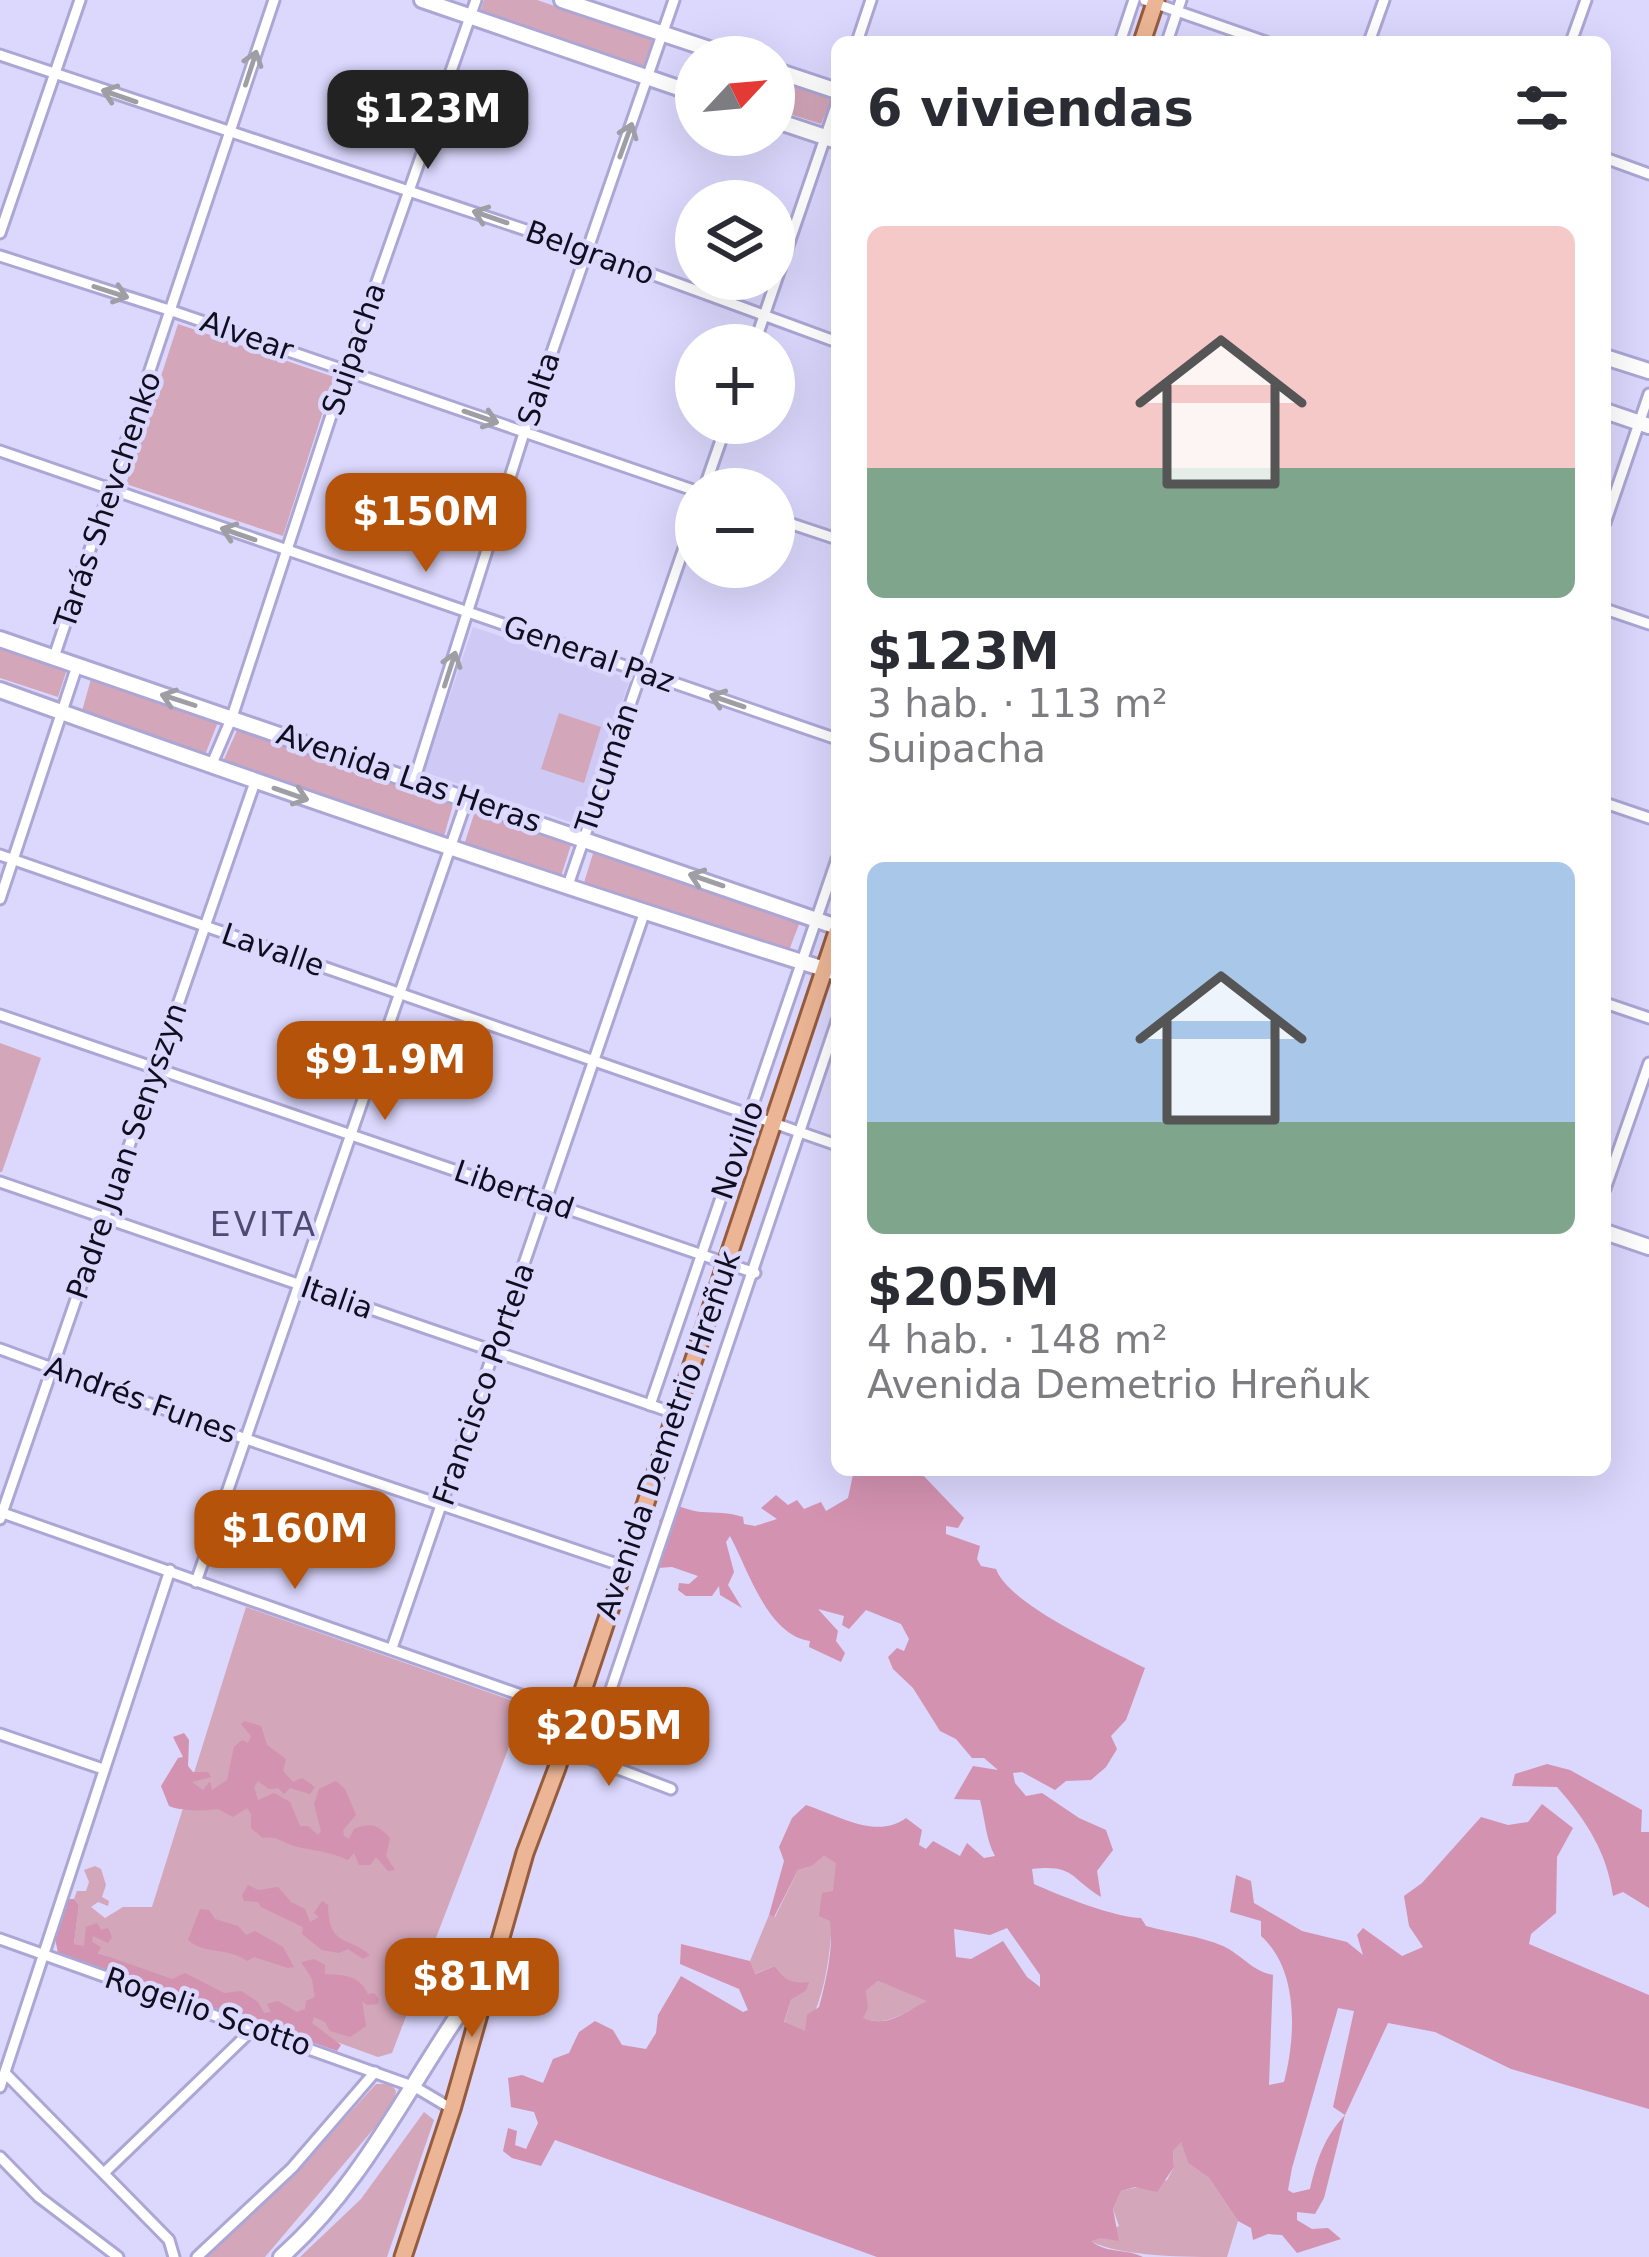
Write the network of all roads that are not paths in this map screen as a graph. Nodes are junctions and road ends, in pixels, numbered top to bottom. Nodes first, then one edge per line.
1 (80, 0) edge
2 (274, 0) edge
3 (422, 0) edge
4 (476, 0) edge
5 (562, 0) edge
6 (674, 0) edge
7 (871, 0) edge
8 (1134, 0) edge
9 (1181, 0) edge
10 (1384, 0) edge
11 (1586, 0) edge
12 (1152, 1) edge
13 (1176, 12) junction
14 (470, 17) junction
15 (662, 34) junction
16 (859, 36) edge
17 (1122, 36) edge
18 (1143, 36) edge
19 (1169, 36) edge
20 (1248, 36) edge
21 (1371, 36) edge
22 (1573, 36) edge
23 (675, 38) edge
24 (0, 55) edge
25 (56, 74) junction
26 (795, 77) edge
27 (648, 78) junction
28 (675, 87) edge
29 (831, 89) edge
30 (795, 127) edge
31 (230, 134) junction
32 (831, 139) edge
33 (1611, 160) edge
34 (1649, 174) edge
35 (409, 190) junction
36 (0, 233) edge
37 (586, 250) junction
38 (0, 256) edge
39 (172, 311) junction
40 (763, 317) junction
41 (761, 324) edge
42 (831, 340) edge
43 (1611, 359) edge
44 (346, 370) junction
45 (1649, 371) edge
46 (1649, 394) edge
47 (1611, 412) edge
48 (1644, 424) edge
49 (524, 433) junction
50 (0, 452) edge
51 (675, 482) edge
52 (110, 490) junction
53 (1611, 508) edge
54 (795, 525) edge
55 (831, 537) edge
56 (288, 551) junction
57 (675, 573) edge
58 (1611, 611) edge
59 (468, 613) junction
60 (1649, 624) edge
61 (0, 639) edge
62 (54, 657) junction
63 (77, 666) junction
64 (641, 671) junction
65 (0, 690) edge
66 (62, 712) junction
67 (232, 717) junction
68 (831, 738) edge
69 (210, 767) junction
70 (413, 781) junction
71 (255, 782) junction
72 (467, 800) junction
73 (1611, 805) edge
74 (1649, 818) edge
75 (583, 836) junction
76 (450, 848) junction
77 (0, 855) edge
78 (13, 860) junction
79 (831, 877) edge
80 (567, 888) junction
81 (0, 899) edge
82 (644, 914) junction
83 (817, 919) junction
84 (205, 926) junction
85 (831, 926) edge
86 (802, 962) junction
87 (831, 971) edge
88 (402, 995) junction
89 (1611, 1006) edge
90 (0, 1015) edge
91 (1649, 1018) edge
92 (831, 1039) edge
93 (592, 1061) junction
94 (1649, 1063) edge
95 (156, 1068) junction
96 (751, 1114) junction
97 (773, 1123) junction
98 (799, 1132) junction
99 (352, 1135) junction
100 (831, 1143) edge
101 (1611, 1172) edge
102 (0, 1182) edge
103 (546, 1202) junction
104 (104, 1218) junction
105 (1611, 1234) edge
106 (1649, 1247) edge
107 (702, 1255) junction
108 (726, 1263) junction
109 (755, 1273) junction
110 (300, 1285) junction
111 (0, 1349) edge
112 (495, 1352) junction
113 (52, 1367) junction
114 (650, 1405) junction
115 (674, 1413) junction
116 (246, 1439) junction
117 (443, 1505) junction
118 (1, 1515) edge
119 (623, 1567) junction
120 (170, 1570) junction
121 (196, 1582) junction
122 (392, 1648) junction
123 (575, 1714) junction
124 (0, 1735) edge
125 (563, 1748) junction
126 (588, 1757) junction
127 (103, 1769) junction
128 (671, 1790) dead end
129 (0, 1939) edge
130 (41, 1954) junction
131 (490, 1969) junction
132 (255, 2027) junction
133 (375, 2072) junction
134 (5, 2074) junction
135 (0, 2086) edge
136 (416, 2087) junction
137 (452, 2109) junction
138 (0, 2157) edge
139 (105, 2172) junction
140 (118, 2257) edge
141 (174, 2257) edge
142 (197, 2257) edge
143 (280, 2257) edge
144 (403, 2257) edge

1 - 25 street
31 -> 2 street, Tarás Shevchenko
3 - 14 main road
4 - 14 street, Suipacha
5 - 15 main road
6 - 15 street, Salta
7 - 16 street
8 - 17 street
9 - 13 street
10 - 21 street
11 - 22 street
12 - 13 street
12 - 18 main road
13 - 19 street
13 - 20 street
14 - 27 main road
14 - 35 street, Suipacha
15 - 23 main road
15 - 27 street, Salta
24 - 25 street, Belgrano
31 -> 25 street, Belgrano
25 - 36 street
26 - 29 main road
27 - 28 main road
37 -> 27 street, Salta
30 - 32 main road
31 - 35 street, Belgrano
31 - 39 street, Tarás Shevchenko
32 - 40 street
33 - 34 street
37 -> 35 street, Belgrano
35 - 44 street, Suipacha
37 - 40 street, Belgrano
37 - 49 street, Salta
38 -> 39 street, Alvear
39 - 44 street, Alvear
39 - 52 street, Tarás Shevchenko
40 - 41 street
40 - 42 street, Belgrano
43 - 45 main road
44 -> 49 street, Alvear
44 - 56 street, Suipacha
46 - 48 street
47 - 48 main road
48 - 53 street
49 - 51 street, Alvear
49 - 59 street, Salta
50 - 52 street, General Paz
56 -> 52 street, General Paz
52 - 62 street, Tarás Shevchenko
54 - 55 street
56 - 59 street, General Paz
56 - 67 street, Suipacha
57 - 64 street, Tucumán
58 - 60 street
59 - 64 street, General Paz
70 -> 59 street, Salta
61 - 62 main road, Avenida Las Heras
62 - 63 main road, Avenida Las Heras
63 - 66 street
67 -> 63 main road, Avenida Las Heras
68 -> 64 street, General Paz
64 - 75 street, Tucumán
65 - 66 main road, Avenida Las Heras
66 - 69 main road, Avenida Las Heras
66 - 78 street
67 - 69 street, Suipacha
67 - 70 main road, Avenida Las Heras
69 - 71 main road, Avenida Las Heras
70 - 72 main road, Avenida Las Heras
71 -> 76 main road, Avenida Las Heras
71 - 84 street, Padre Juan Senyszyn
72 - 75 main road, Avenida Las Heras
72 - 76 street
73 - 74 street
75 - 80 street, Tucumán
83 -> 75 main road, Avenida Las Heras
76 - 80 main road, Avenida Las Heras
76 - 88 street
77 - 78 street, Lavalle
78 - 81 street
78 - 84 street, Lavalle
79 - 83 street, Novillo
80 - 82 main road, Avenida Las Heras
82 - 86 main road, Avenida Las Heras
82 - 93 street, Francisco Portela
83 - 85 main road, Avenida Las Heras
83 - 86 street, Novillo
84 - 88 street, Lavalle
84 - 95 street, Padre Juan Senyszyn
86 - 87 main road, Avenida Las Heras
86 - 96 street, Novillo
87 - 97 main road, Avenida Demetrio Hreñuk
88 - 93 street, Lavalle
88 - 99 street
89 - 91 street
90 - 95 street, Libertad
92 - 98 street
93 - 96 street, Lavalle
93 - 103 street, Francisco Portela
94 - 101 street
95 - 99 street, Libertad
95 - 104 street, Padre Juan Senyszyn
96 - 97 street, Lavalle
96 - 107 street, Novillo
97 - 98 street, Lavalle
97 - 108 main road, Avenida Demetrio Hreñuk
98 - 100 street, Lavalle
98 - 109 street
99 - 103 street, Libertad
99 - 110 street
102 - 104 street, Italia
103 - 107 street, Libertad
103 - 112 street, Francisco Portela
104 - 110 street, Italia
104 - 113 street, Padre Juan Senyszyn
105 - 106 main road
107 - 108 street, Libertad
107 - 114 street, Novillo
108 - 109 street, Libertad
108 - 115 main road, Avenida Demetrio Hreñuk
109 - 126 street
110 - 112 street, Italia
110 - 116 street
111 - 113 street, Andrés Funes
112 - 114 street, Italia
112 - 117 street, Francisco Portela
113 - 116 street, Andrés Funes
113 - 118 street, Padre Juan Senyszyn
114 - 115 street, Italia
115 - 119 main road, Avenida Demetrio Hreñuk
116 - 117 street, Andrés Funes
116 - 121 street
117 - 119 street, Andrés Funes
117 - 122 street, Francisco Portela
118 - 120 street
119 - 123 main road, Avenida Demetrio Hreñuk
120 - 121 street
120 - 127 street
121 - 122 street
122 - 123 street
123 - 125 main road, Avenida Demetrio Hreñuk
124 - 127 street
125 - 126 street
125 - 131 main road, Avenida Demetrio Hreñuk
126 - 128 street
127 - 130 street
129 - 130 street, Rogelio Scotto
130 - 132 street, Rogelio Scotto
130 - 134 street
131 - 136 main road
131 - 137 main road, Avenida Demetrio Hreñuk
132 - 133 street, Rogelio Scotto
132 - 139 street
133 - 136 street, Rogelio Scotto
133 - 142 street
134 - 135 street
134 - 139 street
136 - 137 street, Rogelio Scotto
136 - 143 main road
137 - 144 main road, Avenida Demetrio Hreñuk
138 - 140 street
139 - 141 street

